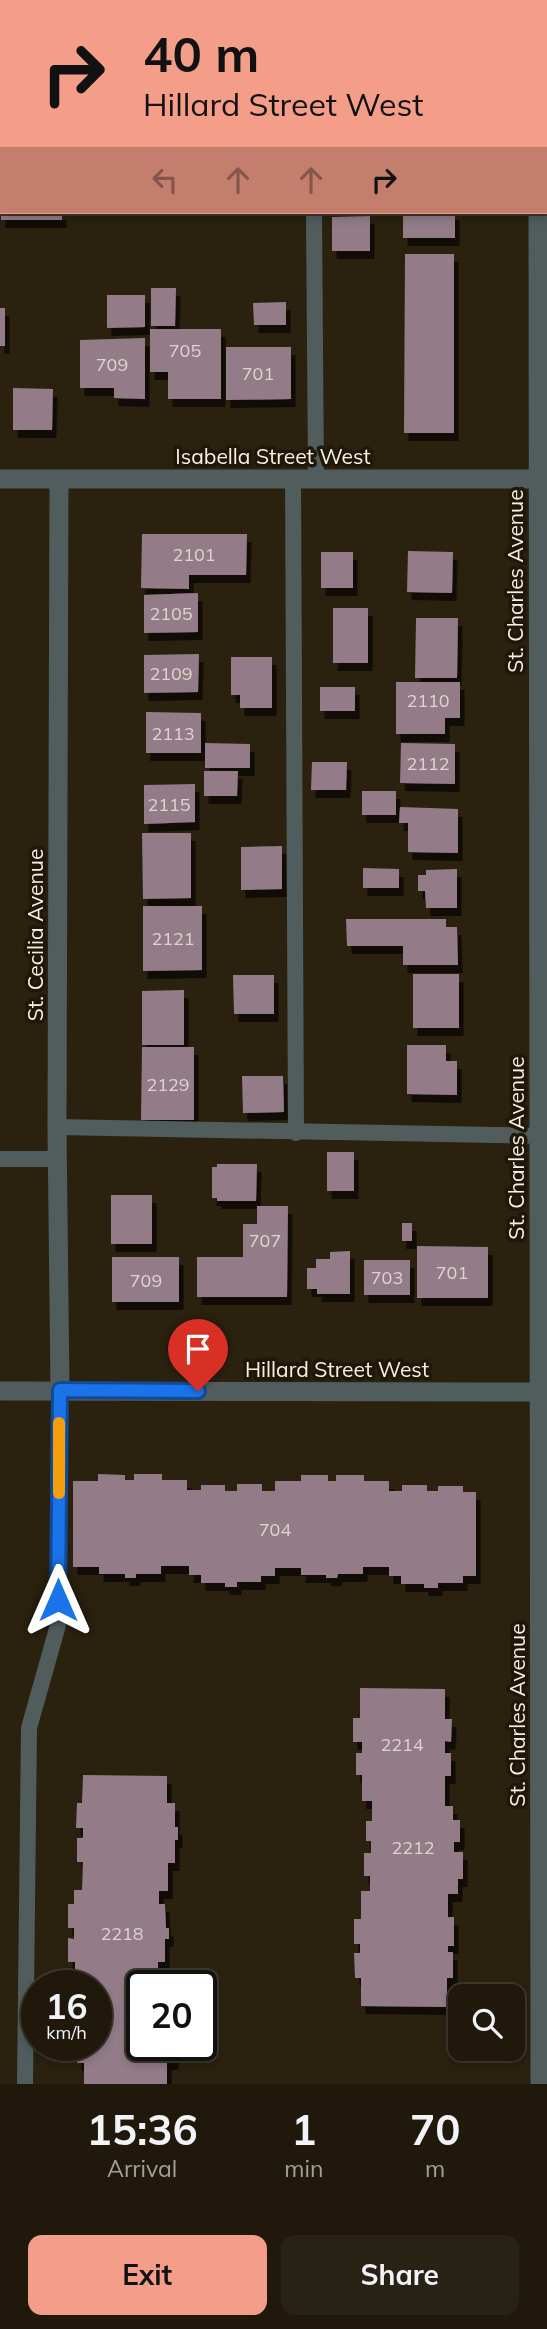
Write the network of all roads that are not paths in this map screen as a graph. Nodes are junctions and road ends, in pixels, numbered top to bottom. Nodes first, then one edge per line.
1 (314, 214) edge
2 (538, 214) edge
3 (293, 478) junction
4 (316, 478) junction
5 (0, 479) edge
6 (542, 479) edge
7 (59, 480) junction
8 (57, 1127) junction
9 (296, 1133) junction
10 (542, 1136) edge
11 (58, 1158) junction
12 (0, 1159) edge
13 (60, 1390) junction
14 (0, 1391) edge
15 (544, 1392) edge
16 (543, 1644) edge
17 (25, 2084) edge
18 (540, 2084) edge

1 - 4 lane
2 - 6 street, St. Charles Avenue
3 - 4 street, Isabella Street West
3 - 7 street, Isabella Street West
3 - 9 lane
4 - 6 street, Isabella Street West
5 - 7 street, Isabella Street West
6 - 10 street, St. Charles Avenue
7 - 8 street, St. Cecilia Avenue
8 - 9 lane
8 - 11 street, St. Cecilia Avenue
9 - 10 lane
10 - 15 street, St. Charles Avenue
11 - 12 lane
11 - 13 street, St. Cecilia Avenue
13 - 14 street, Hillard Street West
13 - 15 street, Hillard Street West
13 - 17 lane
15 - 16 street, St. Charles Avenue
16 - 18 street, St. Charles Avenue

